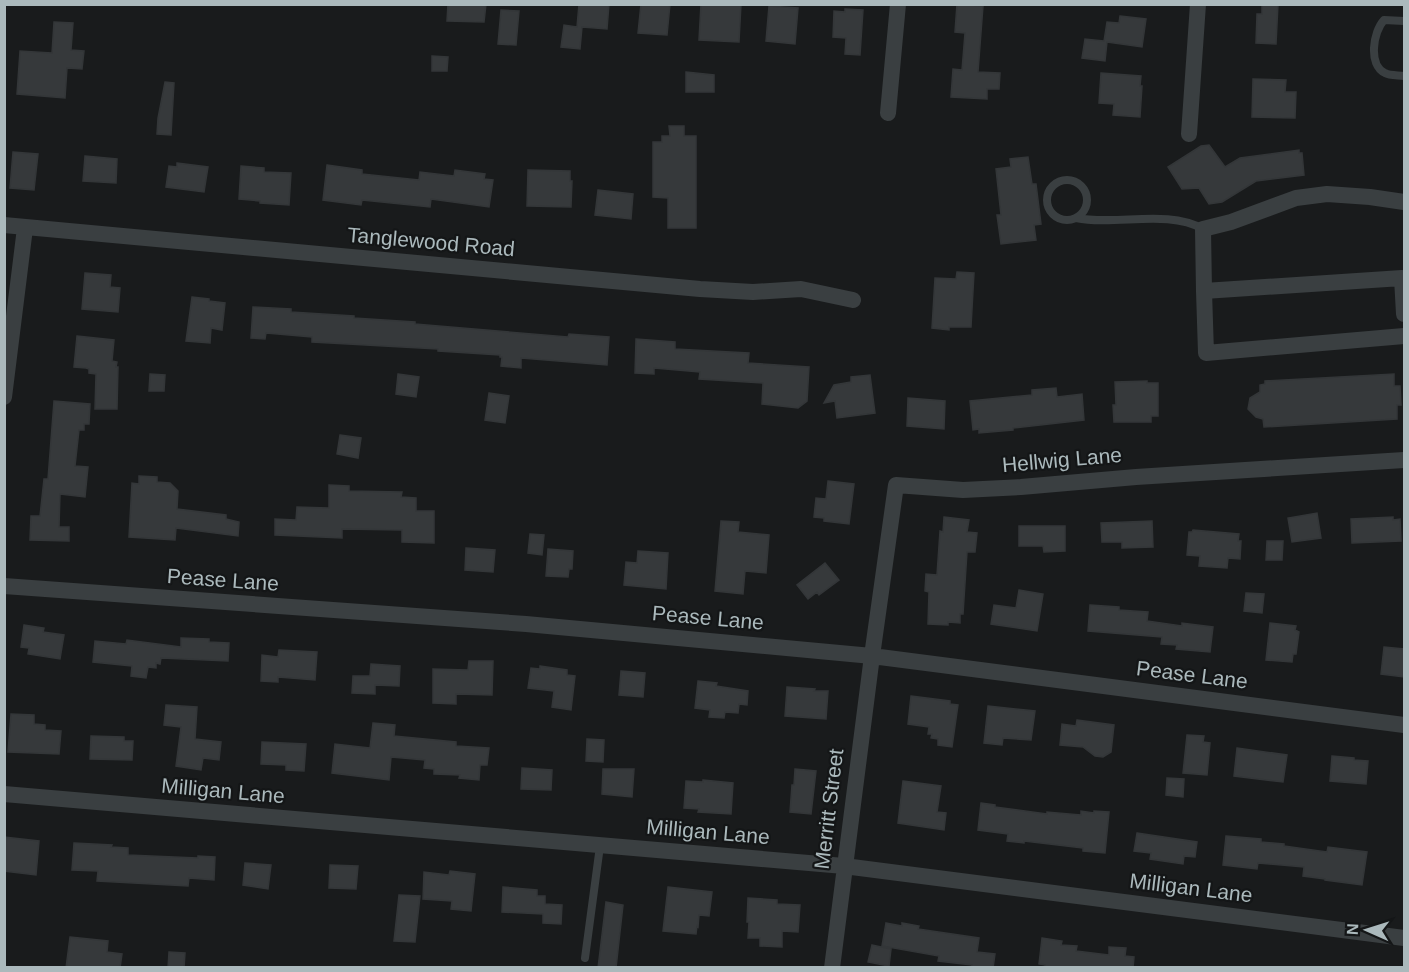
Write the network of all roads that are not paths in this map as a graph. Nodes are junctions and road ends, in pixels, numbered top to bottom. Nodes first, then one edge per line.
1 (898, 4) edge
2 (1198, 4) edge
3 (1404, 21) edge
4 (1404, 76) edge
5 (888, 113) dead end
6 (1189, 134) dead end
7 (1404, 202) edge
8 (1076, 218) junction
9 (4, 225) edge
10 (25, 228) junction
11 (1203, 229) junction
12 (1204, 291) junction
13 (853, 300) dead end
14 (1404, 314) edge
15 (1404, 336) edge
16 (4, 398) edge
17 (1404, 460) edge
18 (4, 586) edge
19 (872, 656) junction
20 (1404, 725) edge
21 (4, 794) edge
22 (600, 846) junction
23 (844, 866) junction
24 (1404, 938) edge
25 (585, 958) dead end
26 (832, 968) edge

1 - 5 street
2 - 6 street
3 - 4 lane
7 - 11 street
8 - 8 lane
8 - 11 lane
9 - 10 street, Tanglewood Road
10 - 13 street, Tanglewood Road
10 - 16 street
11 - 12 street
12 - 14 street
12 - 15 street
17 - 19 street, Hellwig Lane
18 - 19 street, Pease Lane
19 - 20 street, Pease Lane
19 - 23 street, Merritt Street
21 - 22 street, Milligan Lane
22 - 23 street, Milligan Lane
22 - 25 lane
23 - 24 street, Milligan Lane
23 - 26 street, Merritt Street

